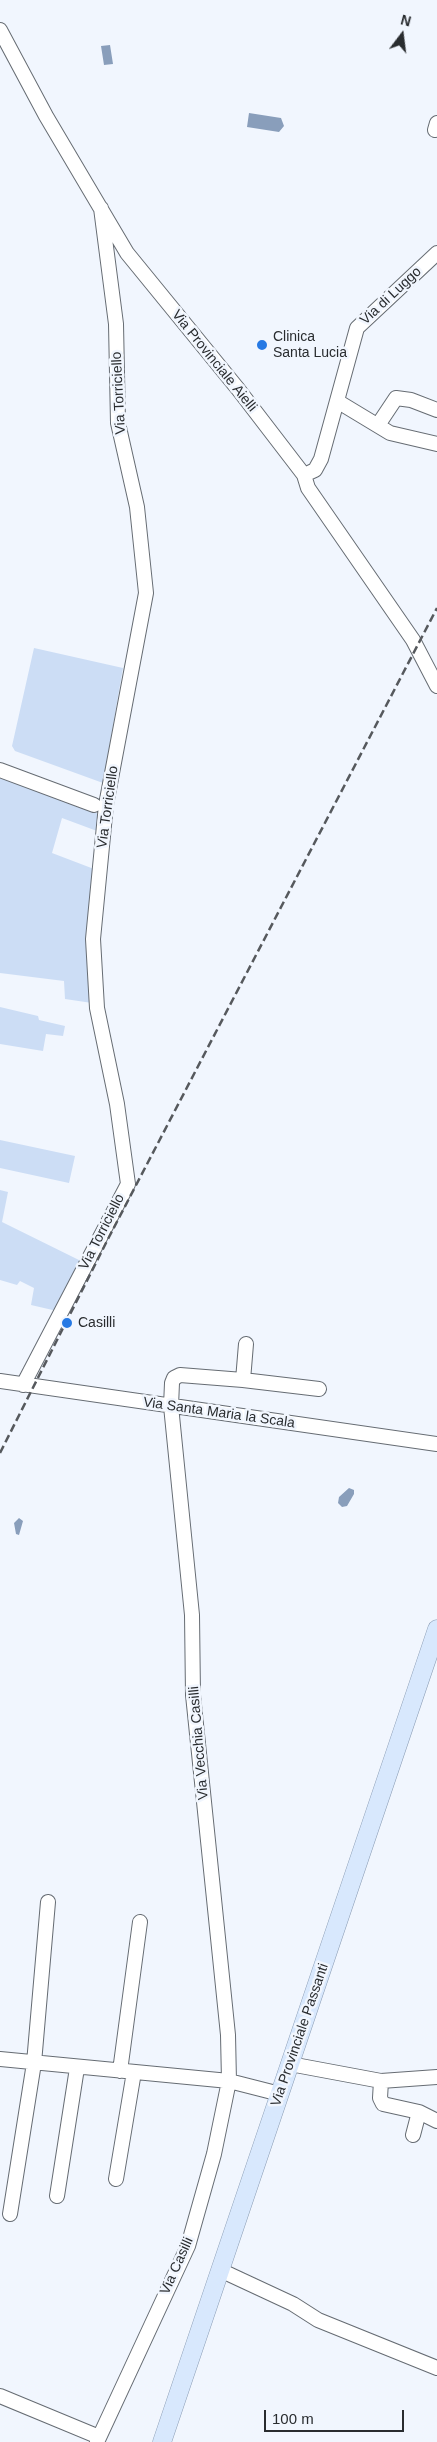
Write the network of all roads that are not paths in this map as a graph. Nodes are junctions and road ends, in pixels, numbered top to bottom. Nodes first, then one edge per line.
1 (0, 30) edge
2 (101, 208) junction
3 (437, 253) edge
4 (337, 401) junction
5 (437, 410) edge
6 (378, 425) junction
7 (437, 444) edge
8 (304, 475) junction
9 (437, 686) edge
10 (0, 770) edge
11 (94, 805) dead end
12 (246, 1344) dead end
13 (243, 1380) junction
14 (0, 1381) edge
15 (23, 1385) junction
16 (319, 1389) dead end
17 (171, 1406) junction
18 (437, 1444) edge
19 (437, 1628) edge
20 (48, 1902) dead end
21 (140, 1922) dead end
22 (0, 2059) edge
23 (34, 2063) junction
24 (290, 2064) junction
25 (76, 2068) junction
26 (120, 2071) junction
27 (134, 2072) junction
28 (437, 2077) edge
29 (229, 2081) junction
30 (381, 2081) junction
31 (280, 2094) junction
32 (419, 2112) junction
33 (437, 2121) edge
34 (413, 2134) dead end
35 (116, 2179) dead end
36 (57, 2196) dead end
37 (10, 2214) dead end
38 (220, 2270) junction
39 (437, 2368) edge
40 (0, 2396) edge
41 (100, 2440) edge
42 (162, 2442) edge

1 - 2 street, Via Provinciale Aielli
2 - 8 street, Via Provinciale Aielli
2 - 15 street, Via Torriciello
3 - 4 street, Via di Luggo
4 - 6 street
4 - 8 street, Via di Luggo
5 - 6 street
6 - 7 street
8 - 9 street, Via Provinciale Aielli
10 - 11 street, Via Torriciello
12 - 13 street
13 - 16 street
13 - 17 street, Via Vecchia Casilli
14 - 15 street, Via Santa Maria la Scala
15 - 17 street, Via Santa Maria la Scala
17 - 18 street, Via Santa Maria la Scala
17 - 29 street, Via Vecchia Casilli
19 - 24 main road, Via Provinciale Passanti
20 - 23 street
21 - 26 street
22 - 23 street
23 - 25 street
23 - 37 street
24 - 30 street
24 - 31 main road, Via Provinciale Passanti
25 - 26 street
25 - 36 street
26 - 27 street
27 - 29 street
27 - 35 street
28 - 30 street
29 - 31 street
29 - 41 street, Via Casilli
30 - 32 street
31 - 38 main road, Via Provinciale Passanti
32 - 33 street
32 - 34 street
38 - 39 street
38 - 42 main road, Via Provinciale Passanti
40 - 41 street

